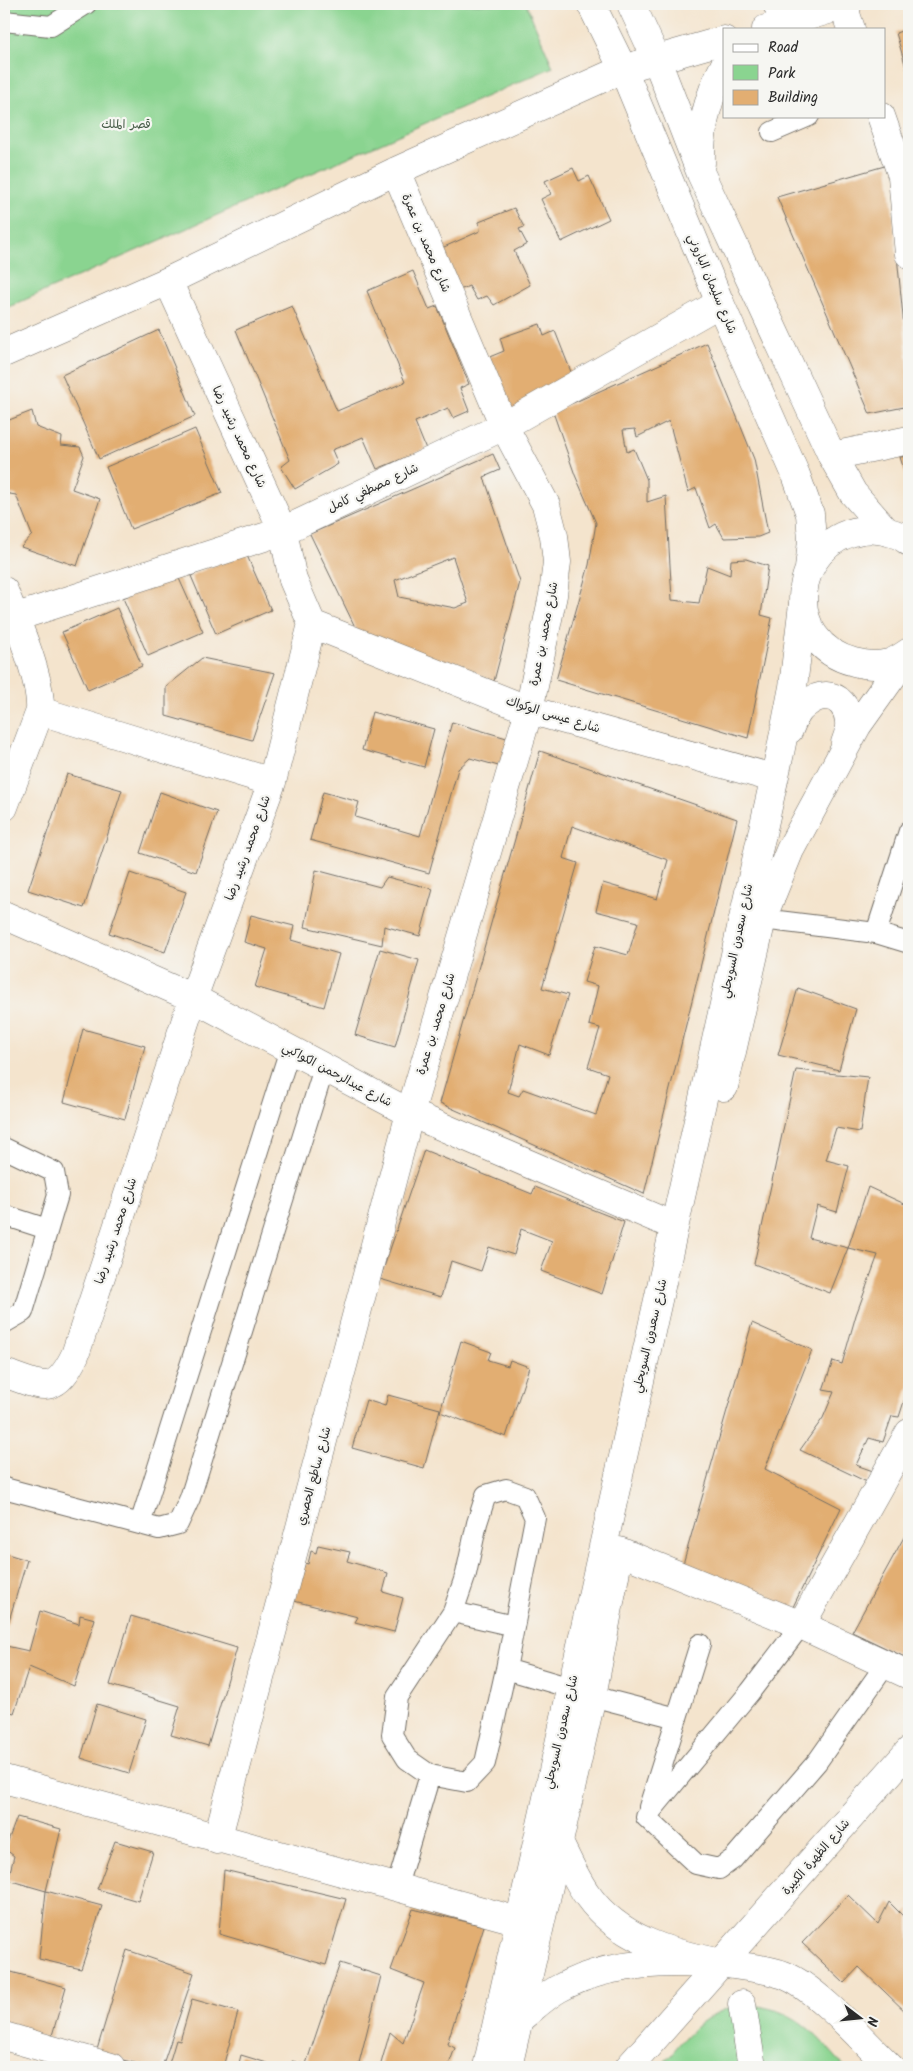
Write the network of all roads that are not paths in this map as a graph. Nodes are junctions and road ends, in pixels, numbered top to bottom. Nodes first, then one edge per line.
1 (86, 4) edge
2 (591, 4) edge
3 (631, 4) edge
4 (847, 13) edge
5 (776, 19) edge
6 (4, 21) edge
7 (723, 40) edge
8 (656, 58) junction
9 (723, 68) edge
10 (623, 69) junction
11 (804, 118) edge
12 (882, 118) edge
13 (772, 132) dead end
14 (396, 171) junction
15 (701, 174) junction
16 (906, 176) edge
17 (909, 254) edge
18 (168, 281) junction
19 (720, 303) junction
20 (4, 353) edge
21 (504, 426) junction
22 (909, 440) edge
23 (832, 456) junction
24 (283, 530) junction
25 (898, 537) edge
26 (809, 569) junction
27 (4, 591) edge
28 (802, 604) junction
29 (9, 618) edge
30 (312, 624) junction
31 (909, 652) edge
32 (529, 710) junction
33 (40, 711) junction
34 (780, 753) junction
35 (840, 754) junction
36 (773, 778) junction
37 (272, 782) junction
38 (4, 807) edge
39 (909, 831) edge
40 (4, 915) edge
41 (762, 919) junction
42 (876, 933) junction
43 (909, 943) edge
44 (193, 998) junction
45 (290, 1049) junction
46 (324, 1068) junction
47 (410, 1113) junction
48 (4, 1148) edge
49 (4, 1215) edge
50 (674, 1226) junction
51 (47, 1229) junction
52 (4, 1324) edge
53 (12, 1376) edge
54 (909, 1433) edge
55 (4, 1488) edge
56 (140, 1524) junction
57 (620, 1551) junction
58 (453, 1612) junction
59 (801, 1625) junction
60 (514, 1626) junction
61 (700, 1644) dead end
62 (506, 1669) junction
63 (898, 1669) edge
64 (582, 1692) junction
65 (678, 1718) junction
66 (909, 1751) edge
67 (430, 1774) junction
68 (4, 1779) edge
69 (646, 1818) junction
70 (218, 1840) junction
71 (559, 1843) junction
72 (397, 1886) junction
73 (519, 1921) junction
74 (723, 1963) junction
75 (742, 2004) dead end
76 (518, 2020) junction
77 (4, 2036) edge
78 (111, 2067) edge
79 (487, 2067) edge
80 (508, 2067) edge
81 (628, 2067) edge
82 (752, 2067) edge
83 (890, 2067) edge

1 - 6 lane
2 - 10 main road, شارع سليمان الباروني
3 - 8 main road
4 - 5 main road
7 - 8 main road
8 - 10 main road
8 - 15 main road
9 - 15 main road
10 - 14 main road
10 - 19 main road, شارع سليمان الباروني
11 - 13 lane
12 - 16 main road
14 - 18 main road
14 - 21 main road, شارع محمد بن عمرة
15 - 23 main road
16 - 17 main road
18 - 20 main road
18 - 24 main road, شارع محمد رشيد رضا
19 - 21 main road, شارع مصطفي كامل
19 - 26 main road, شارع سليمان الباروني
21 - 24 main road, شارع مصطفي كامل
21 - 32 main road, شارع محمد بن عمرة
22 - 23 main road
23 - 25 main road
24 - 29 main road, شارع مصطفي كامل
24 - 30 main road, شارع محمد رشيد رضا
25 - 26 main road
26 - 28 main road, شارع سعدون السويحلي
27 - 29 main road
28 - 31 main road
28 - 34 main road, شارع سعدون السويحلي
29 - 33 main road
30 - 32 main road, شارع عيسى الوكواك
30 - 37 main road, شارع محمد رشيد رضا
31 - 35 main road, شارع سعدون السويحلي
32 - 36 main road, شارع عيسى الوكواك
32 - 47 main road, شارع محمد بن عمرة
33 - 37 main road
33 - 38 main road
34 - 35 main road
34 - 36 main road, شارع سعدون السويحلي
35 - 41 main road, شارع سعدون السويحلي
36 - 50 main road, شارع سعدون السويحلي
37 - 44 main road, شارع محمد رشيد رضا
39 - 42 lane
40 - 44 main road, شارع عبدالرحمن الكواكبي
41 - 42 lane
41 - 57 main road, شارع سعدون السويحلي
42 - 43 lane
44 - 45 main road, شارع عبدالرحمن الكواكبي
44 - 53 main road, شارع محمد رشيد رضا
45 - 46 main road, شارع عبدالرحمن الكواكبي
45 - 56 lane
46 - 47 main road, شارع عبدالرحمن الكواكبي
46 - 56 lane
47 - 50 main road, شارع عبدالرحمن الكواكبي
47 - 70 main road, شارع ساطع الحصري
48 - 51 lane
49 - 51 lane
50 - 64 main road, شارع سعدون السويحلي
51 - 52 lane
54 - 59 main road
55 - 56 lane
57 - 59 main road
57 - 64 main road, شارع سعدون السويحلي
58 - 60 lane
58 - 60 lane
58 - 67 lane
59 - 63 main road
59 - 69 lane
60 - 62 lane
61 - 65 lane
62 - 64 lane
62 - 67 lane
63 - 69 lane
64 - 65 lane
64 - 71 main road, شارع سعدون السويحلي
64 - 73 main road, شارع سعدون السويحلي
65 - 69 lane
66 - 74 main road, شارع الظهرة الكبيرة
67 - 72 lane
68 - 70 main road
70 - 72 main road
71 - 74 main road
71 - 76 main road, شارع سعدون السويحلي
72 - 73 main road
73 - 79 main road, شارع سعدون السويحلي
74 - 76 main road
74 - 81 main road, شارع الظهرة الكبيرة
74 - 83 main road
75 - 82 main road
76 - 80 main road, شارع سعدون السويحلي
77 - 78 main road

